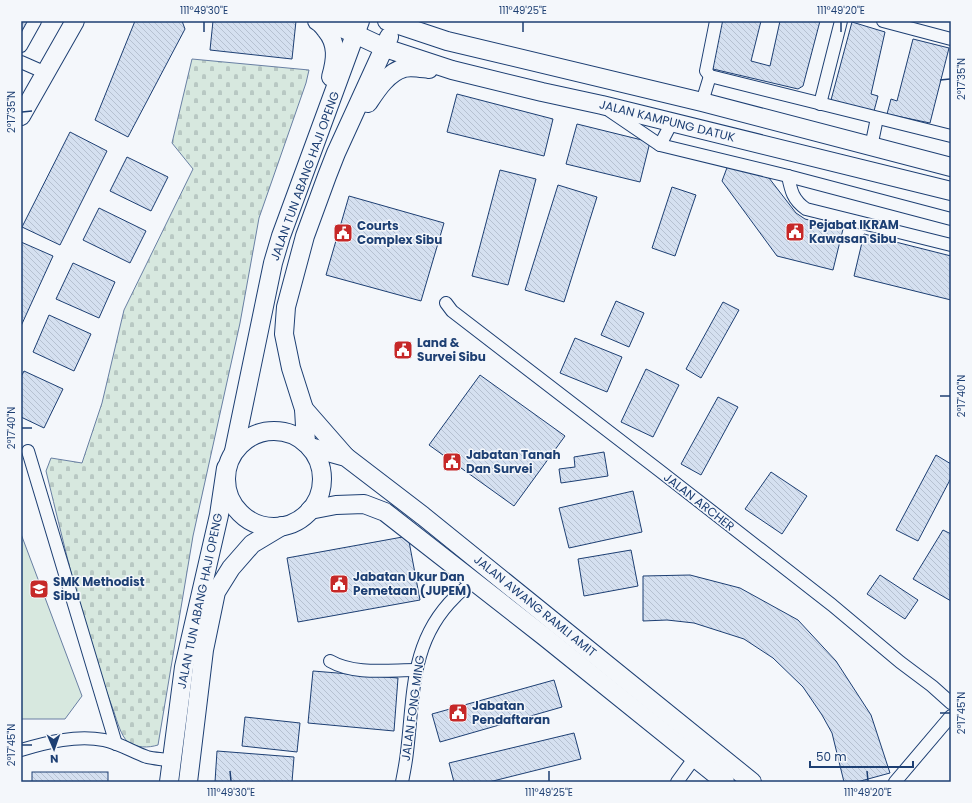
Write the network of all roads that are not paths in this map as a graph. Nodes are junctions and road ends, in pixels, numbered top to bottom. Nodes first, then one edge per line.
1 (35, 21) edge
2 (75, 21) edge
3 (317, 21) edge
4 (327, 21) edge
5 (716, 21) edge
6 (841, 21) edge
7 (883, 21) edge
8 (392, 22) edge
9 (358, 27) edge
10 (951, 39) edge
11 (21, 46) edge
12 (385, 48) junction
13 (21, 62) edge
14 (452, 70) junction
15 (46, 73) junction
16 (710, 76) junction
17 (702, 102) junction
18 (820, 104) junction
19 (602, 105) junction
20 (21, 116) edge
21 (877, 118) junction
22 (672, 122) junction
23 (951, 136) edge
24 (660, 145) junction
25 (871, 147) junction
26 (336, 153) junction
27 (951, 167) edge
28 (788, 176) junction
29 (298, 187) junction
30 (951, 191) edge
31 (951, 219) edge
32 (951, 245) edge
33 (446, 303) dead end
34 (304, 409) junction
35 (308, 445) junction
36 (28, 451) dead end
37 (234, 451) junction
38 (346, 457) junction
39 (226, 468) junction
40 (310, 510) junction
41 (283, 526) junction
42 (474, 582) junction
43 (330, 661) dead end
44 (416, 670) junction
45 (951, 703) edge
46 (951, 716) edge
47 (116, 744) junction
48 (21, 750) edge
49 (695, 757) junction
50 (172, 761) junction
51 (169, 782) edge
52 (188, 782) edge
53 (402, 782) edge
54 (677, 782) edge
55 (725, 782) edge
56 (752, 782) edge
57 (895, 782) edge

1 - 11 street
2 - 15 main road
3 - 29 main road
4 - 9 main road, JALAN KAMPUNG DATUK
5 - 16 street
6 - 18 street
7 - 10 street
8 - 12 main road, JALAN TUN ABANG HAJI OPENG
8 - 17 main road
9 - 12 main road, JALAN KAMPUNG DATUK
9 - 29 main road, JALAN TUN ABANG HAJI OPENG
12 - 14 main road, JALAN KAMPUNG DATUK
12 - 26 main road, JALAN TUN ABANG HAJI OPENG
13 - 15 street
14 - 19 main road, JALAN KAMPUNG DATUK
14 - 26 main road
15 - 20 main road
16 - 17 street
16 - 18 street
17 - 25 main road
18 - 21 street
19 - 22 main road, JALAN KAMPUNG DATUK
19 - 24 street
21 - 23 street
21 - 25 street
22 - 24 street
22 - 30 main road, JALAN KAMPUNG DATUK
24 - 28 street
25 - 27 main road
26 - 34 main road, JALAN TUN ABANG HAJI OPENG
28 - 31 street
28 - 32 street
29 - 37 main road, JALAN TUN ABANG HAJI OPENG
33 - 45 street, JALAN ARCHER
34 - 35 main road, JALAN TUN ABANG HAJI OPENG
34 - 38 main road
35 - 37 main road
35 - 38 main road, JALAN AWANG RAMLI AMIT
35 - 40 main road
36 - 47 street
37 - 39 main road
38 - 56 main road, JALAN AWANG RAMLI AMIT
39 - 41 main road
39 - 50 main road, JALAN TUN ABANG HAJI OPENG
40 - 41 main road
40 - 42 main road, JALAN AWANG RAMLI AMIT
41 - 52 main road, JALAN TUN ABANG HAJI OPENG
42 - 44 street, JALAN FONG MING
42 - 49 main road, JALAN AWANG RAMLI AMIT
43 - 44 street
44 - 53 street, JALAN FONG MING
46 - 57 street
47 - 48 street
47 - 50 street
49 - 54 street
49 - 55 main road, JALAN AWANG RAMLI AMIT
50 - 51 main road, JALAN TUN ABANG HAJI OPENG

